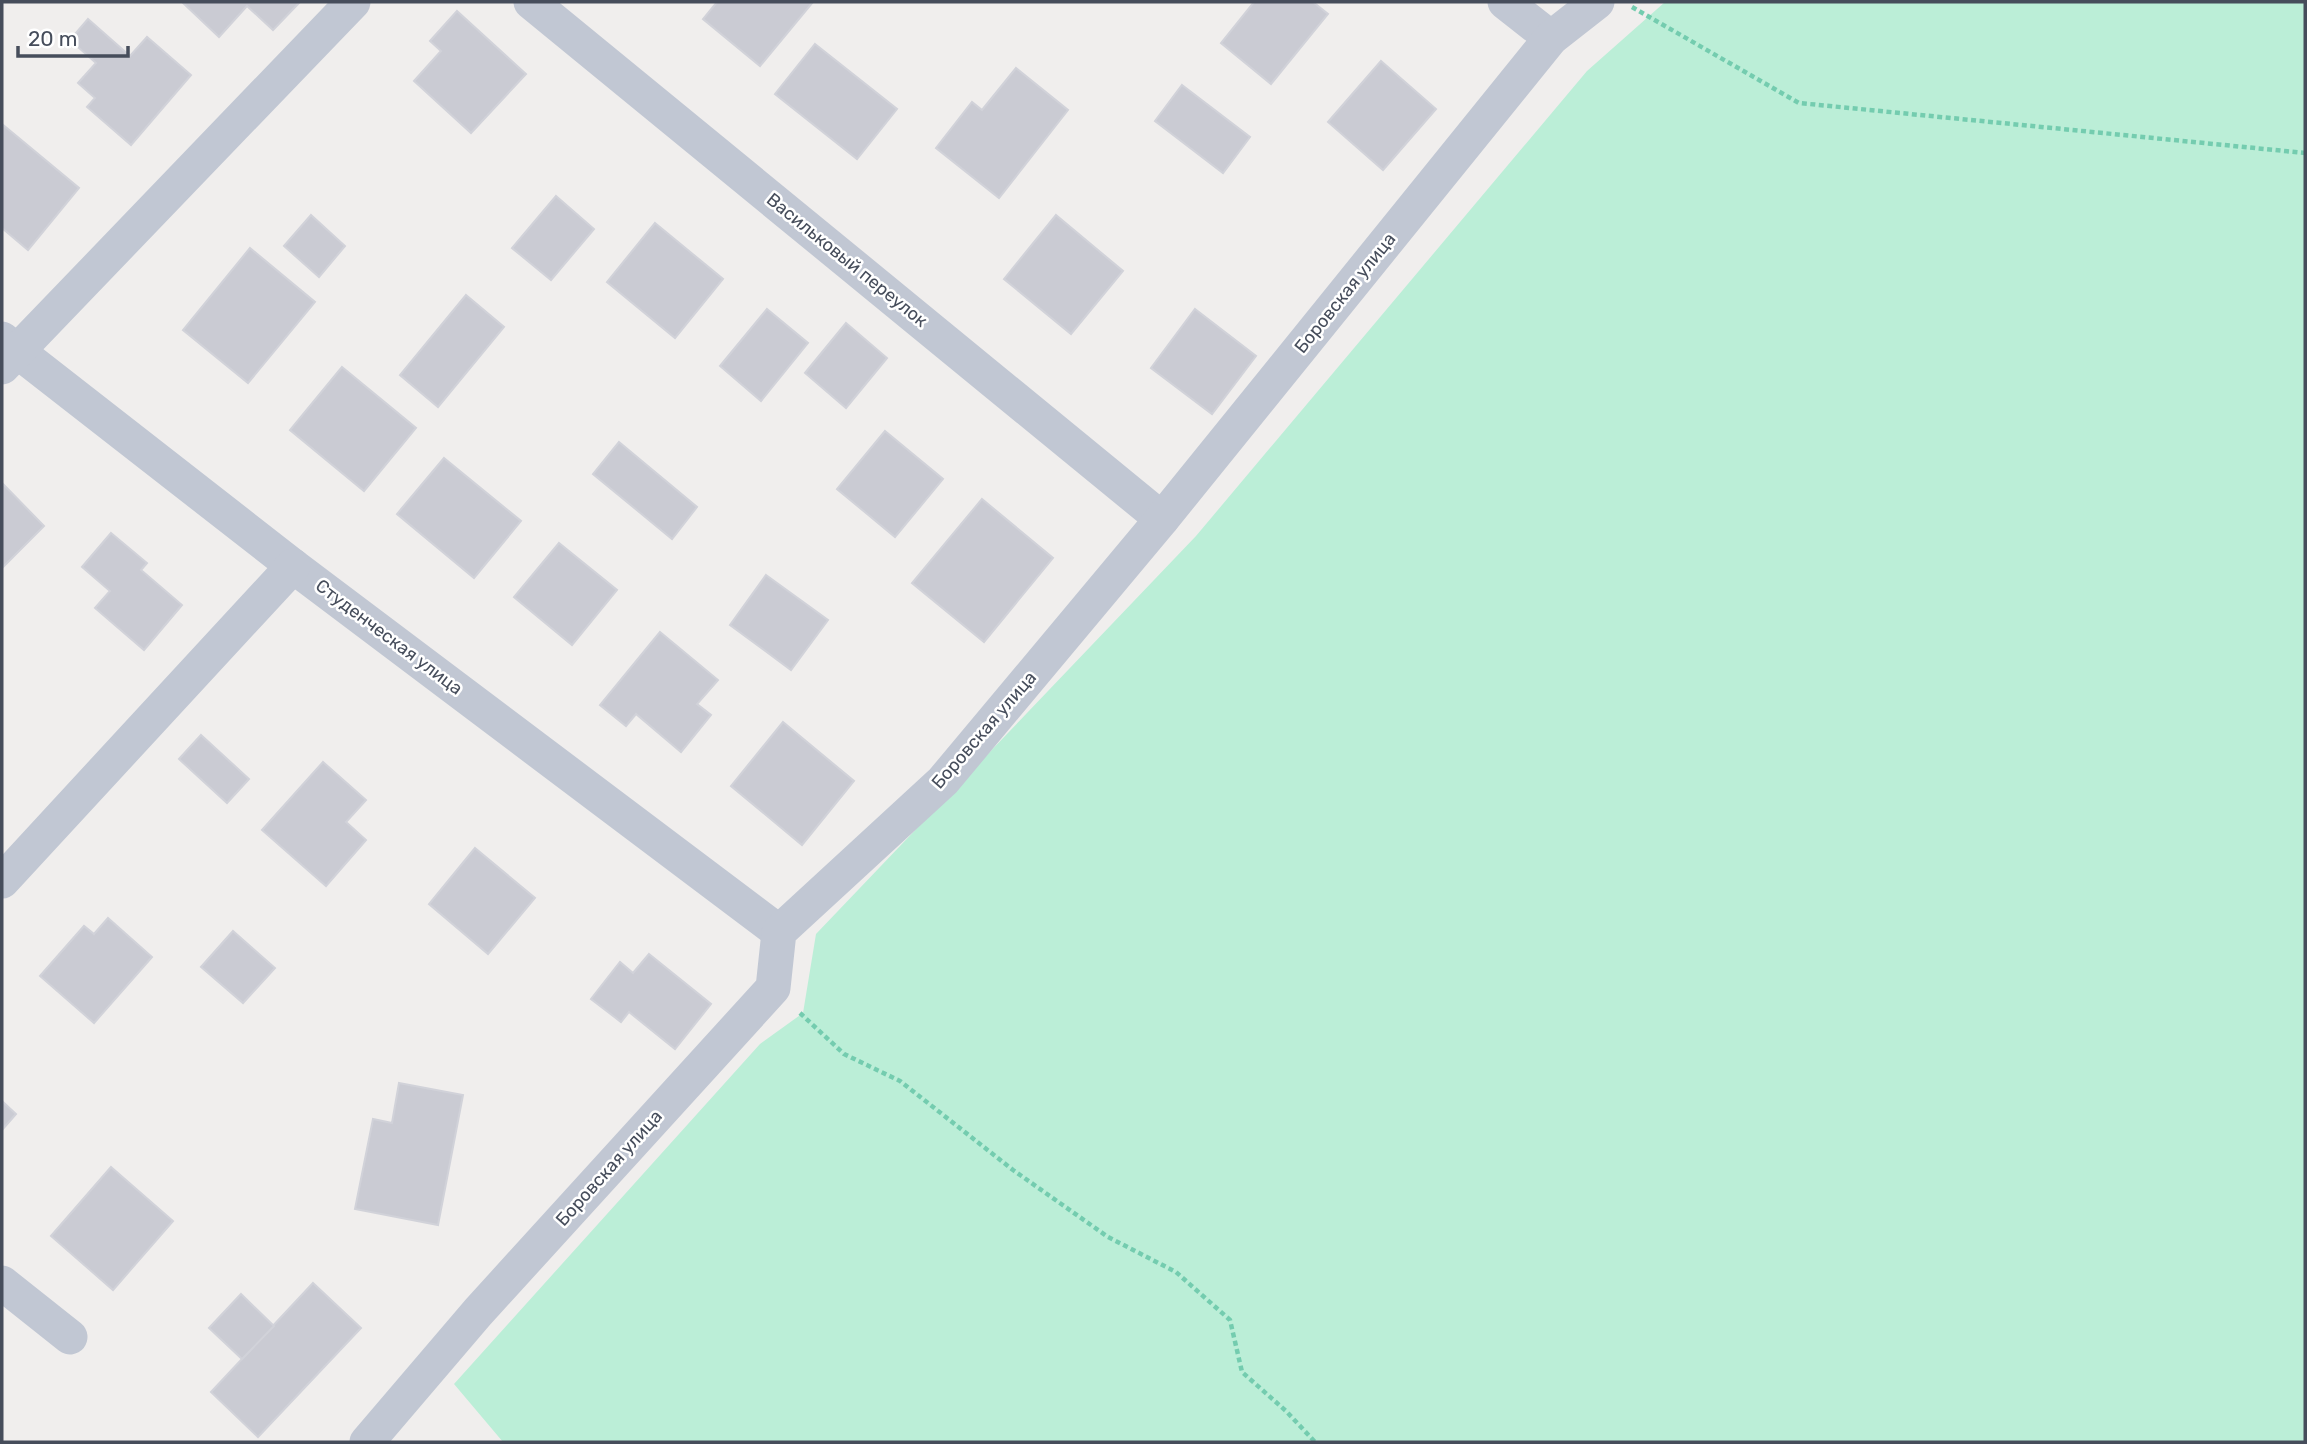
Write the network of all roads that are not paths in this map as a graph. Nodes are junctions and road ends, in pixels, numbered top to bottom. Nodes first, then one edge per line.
1 (353, 2) edge
2 (531, 2) edge
3 (1505, 2) edge
4 (1597, 2) edge
5 (1550, 38) junction
6 (7, 352) edge
7 (1162, 519) junction
8 (293, 566) junction
9 (2, 881) edge
10 (779, 932) junction
11 (2, 1283) edge
12 (70, 1337) dead end
13 (367, 1442) edge

1 - 6 street
2 - 7 street, Васильковый переулок
3 - 5 street
4 - 5 street, Боровская улица
5 - 7 street, Боровская улица
6 - 8 street, Студенческая улица
7 - 10 street, Боровская улица
8 - 9 street
8 - 10 street, Студенческая улица
10 - 13 street, Боровская улица
11 - 12 street

